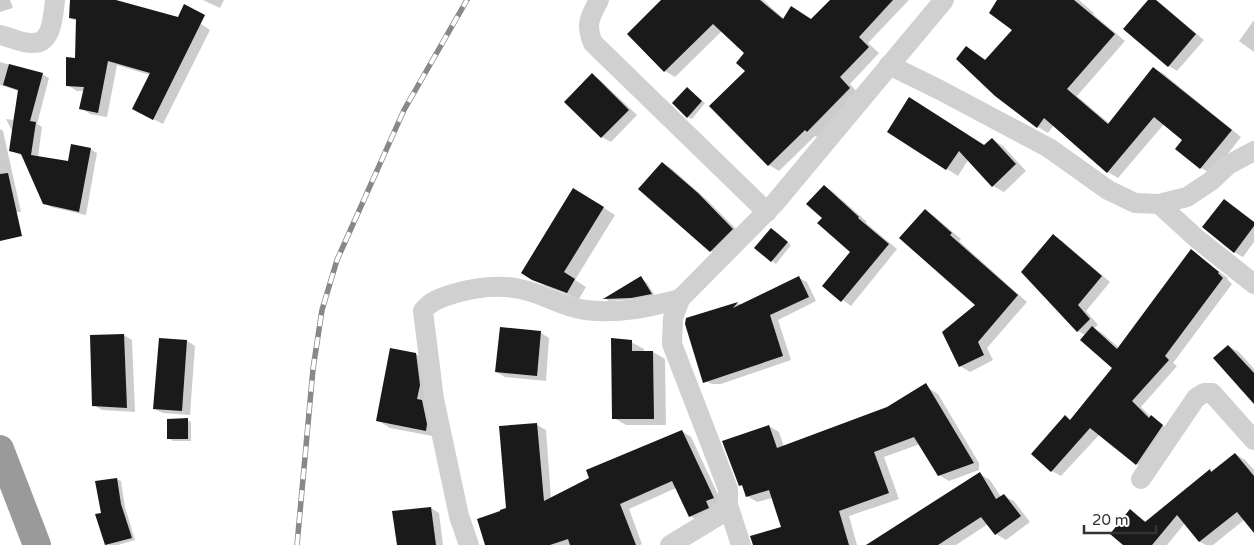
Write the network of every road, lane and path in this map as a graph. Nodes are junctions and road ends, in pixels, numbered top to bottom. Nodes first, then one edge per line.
1 (55, 0) edge
2 (599, 0) edge
3 (944, 0) edge
4 (0, 35) edge
5 (889, 65) junction
6 (1254, 151) edge
7 (1159, 204) junction
8 (767, 212) junction
9 (1254, 284) edge
10 (680, 299) junction
11 (1254, 440) edge
12 (0, 449) edge
13 (1141, 479) dead end
14 (728, 505) junction
15 (37, 545) edge
16 (470, 545) edge
17 (670, 545) edge
18 (741, 545) edge

1 - 4 street
2 - 8 street
3 - 5 street
5 - 7 street
5 - 8 street
6 - 7 street
7 - 9 street
8 - 10 street
10 - 14 street
10 - 16 street
11 - 13 street
12 - 15 highway
14 - 17 street
14 - 18 street

